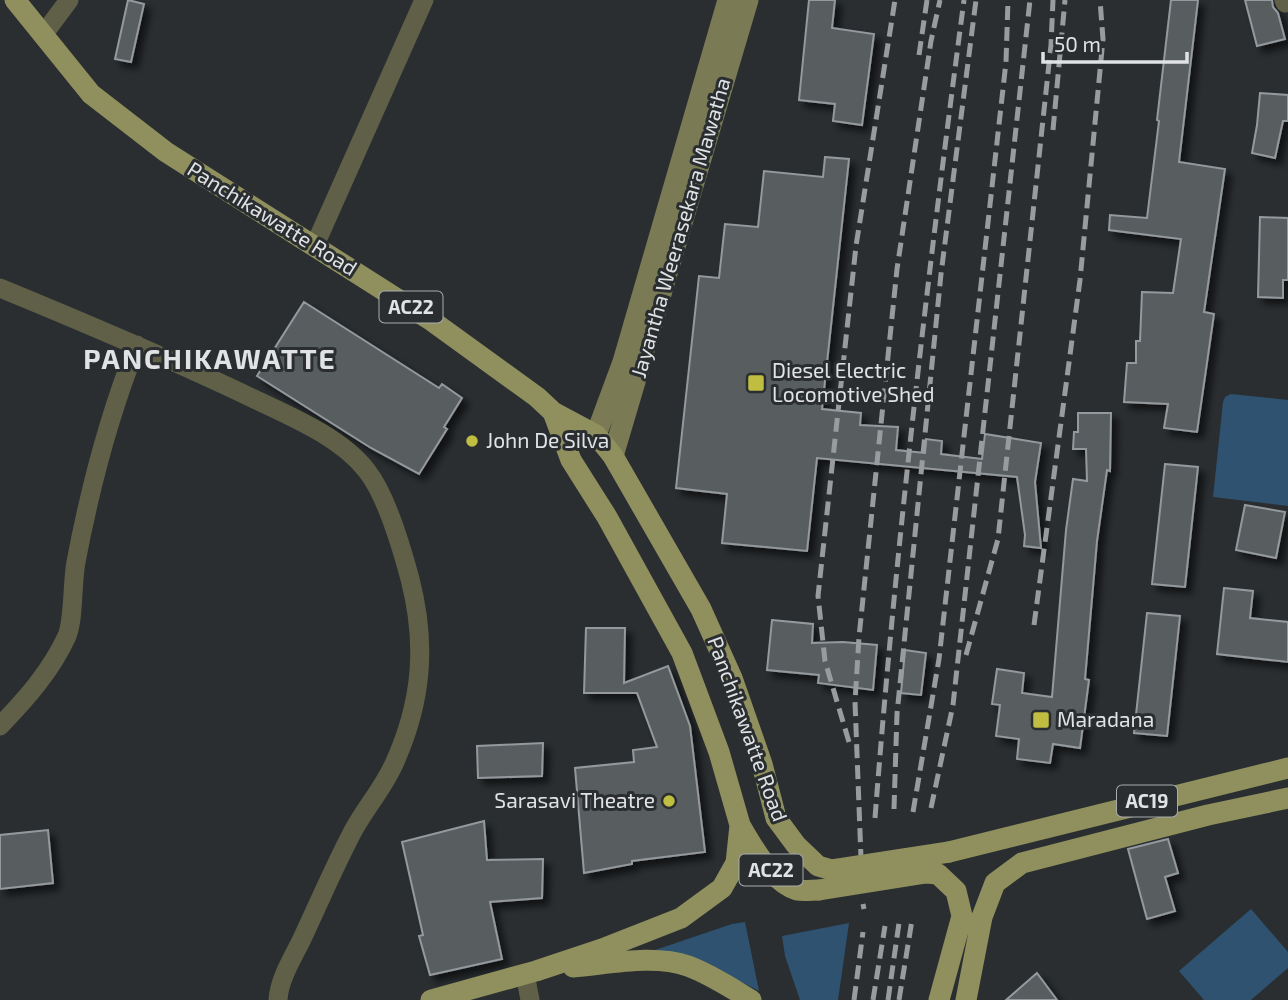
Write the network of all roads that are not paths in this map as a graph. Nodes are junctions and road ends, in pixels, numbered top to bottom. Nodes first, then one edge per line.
1 (15, 0) edge
2 (69, 0) edge
3 (424, 0) edge
4 (728, 0) edge
5 (748, 0) edge
6 (43, 35) junction
7 (315, 246) junction
8 (0, 288) edge
9 (137, 345) junction
10 (553, 412) junction
11 (596, 435) junction
12 (613, 456) junction
13 (0, 726) edge
14 (1288, 768) edge
15 (1288, 798) edge
16 (740, 825) junction
17 (832, 870) joint
18 (972, 916) junction
19 (530, 972) junction
20 (278, 1000) edge
21 (431, 1000) edge
22 (530, 1000) edge
23 (751, 1000) edge
24 (939, 1000) edge
25 (966, 1000) edge

1 - 6 main road, Panchikawatte Road / AC22
2 - 6 street
3 - 7 street
4 - 11 main road, Jayantha Weerasekara Mawatha
5 - 12 main road, Jayantha Weerasekara Mawatha
6 - 7 main road, Panchikawatte Road / AC22
7 - 10 main road, Panchikawatte Road / AC22
8 - 9 street
9 - 13 street
9 - 20 street
10 - 11 main road, Panchikawatte Road / AC22
10 - 16 main road, Panchikawatte Road / AC22
11 - 12 main road, Panchikawatte Road / AC22
12 - 17 main road, Panchikawatte Road / AC22
14 - 17 main road, AC19, bridge
15 - 18 main road, AC19
16 - 18 main road, Panchikawatte Road / AC22, bridge
16 - 19 main road, Panchikawatte Road / AC22
18 - 24 main road
18 - 25 main road
19 - 21 main road
19 - 22 street
19 - 23 main road

